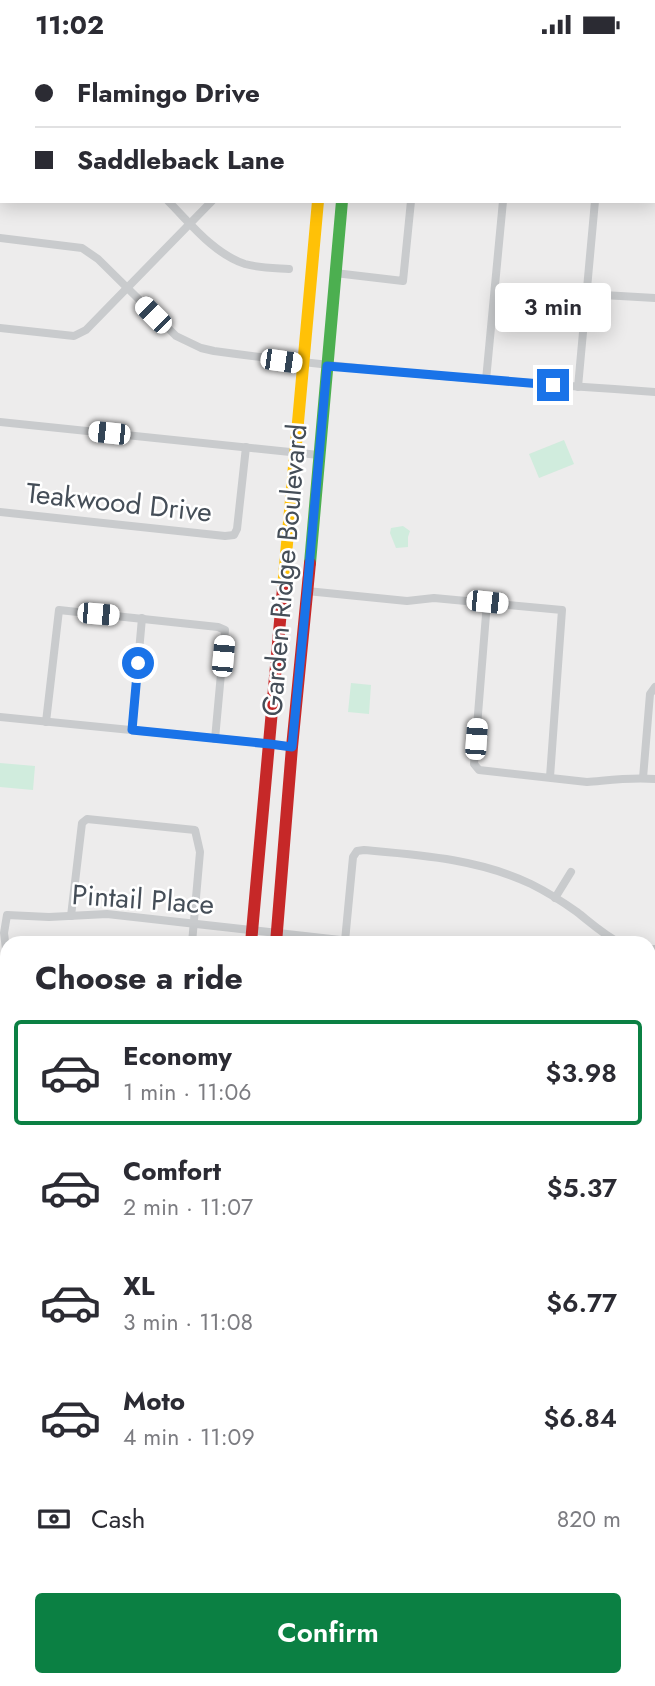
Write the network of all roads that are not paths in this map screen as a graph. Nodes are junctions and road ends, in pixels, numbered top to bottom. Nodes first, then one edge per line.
1 (170, 203) edge
2 (210, 203) edge
3 (318, 203) edge
4 (342, 203) edge
5 (411, 203) edge
6 (503, 203) edge
7 (595, 203) edge
8 (191, 223) junction
9 (0, 238) edge
10 (289, 269) dead end
11 (335, 273) junction
12 (126, 287) junction
13 (586, 293) junction
14 (655, 299) edge
15 (0, 328) edge
16 (304, 363) junction
17 (327, 366) junction
18 (486, 380) junction
19 (578, 387) junction
20 (655, 392) edge
21 (0, 422) edge
22 (246, 447) junction
23 (296, 453) junction
24 (319, 455) junction
25 (0, 512) edge
26 (288, 539) junction
27 (312, 542) junction
28 (307, 591) junction
29 (487, 602) junction
30 (142, 618) junction
31 (655, 687) edge
32 (0, 717) edge
33 (46, 722) junction
34 (132, 730) junction
35 (215, 739) junction
36 (270, 744) junction
37 (292, 747) junction
38 (550, 777) junction
39 (643, 778) junction
40 (655, 779) edge
41 (571, 872) dead end
42 (555, 898) junction
43 (71, 916) junction
44 (194, 923) junction
45 (4, 936) edge
46 (193, 936) edge
47 (248, 936) edge
48 (252, 936) edge
49 (276, 936) edge
50 (345, 936) edge
51 (606, 936) edge

1 - 8 street
2 - 8 street
3 - 16 main road, Garden Ridge Boulevard
4 - 11 main road, Garden Ridge Boulevard
5 - 11 street
6 - 18 street
7 - 13 street
8 - 10 street
8 - 12 street
9 - 12 street
11 - 17 main road, Garden Ridge Boulevard
12 - 15 street
12 - 16 street
13 - 14 street
13 - 19 street
16 - 17 street
16 - 23 main road, Garden Ridge Boulevard
17 - 18 street
17 - 24 main road, Garden Ridge Boulevard
18 - 19 street
19 - 20 street
21 - 22 street
22 - 23 street
22 - 25 street, Teakwood Drive
23 - 24 street
23 - 26 main road, Garden Ridge Boulevard
24 - 27 main road, Garden Ridge Boulevard
26 - 27 main road
26 - 36 main road, Garden Ridge Boulevard
27 - 28 main road, Garden Ridge Boulevard
28 - 29 street
28 - 37 main road, Garden Ridge Boulevard
29 - 38 street
29 - 38 street
30 - 33 street
30 - 34 street
30 - 35 street
31 - 39 street
32 - 33 street
33 - 34 street
34 - 35 street
35 - 36 street
36 - 37 street
36 - 48 main road, Garden Ridge Boulevard
37 - 49 main road, Garden Ridge Boulevard
38 - 39 street
39 - 40 street
41 - 42 street
42 - 50 street
42 - 51 street
43 - 44 street, Pintail Place
43 - 44 street
43 - 45 street, Pintail Place
44 - 46 street
44 - 47 street, Pintail Place

